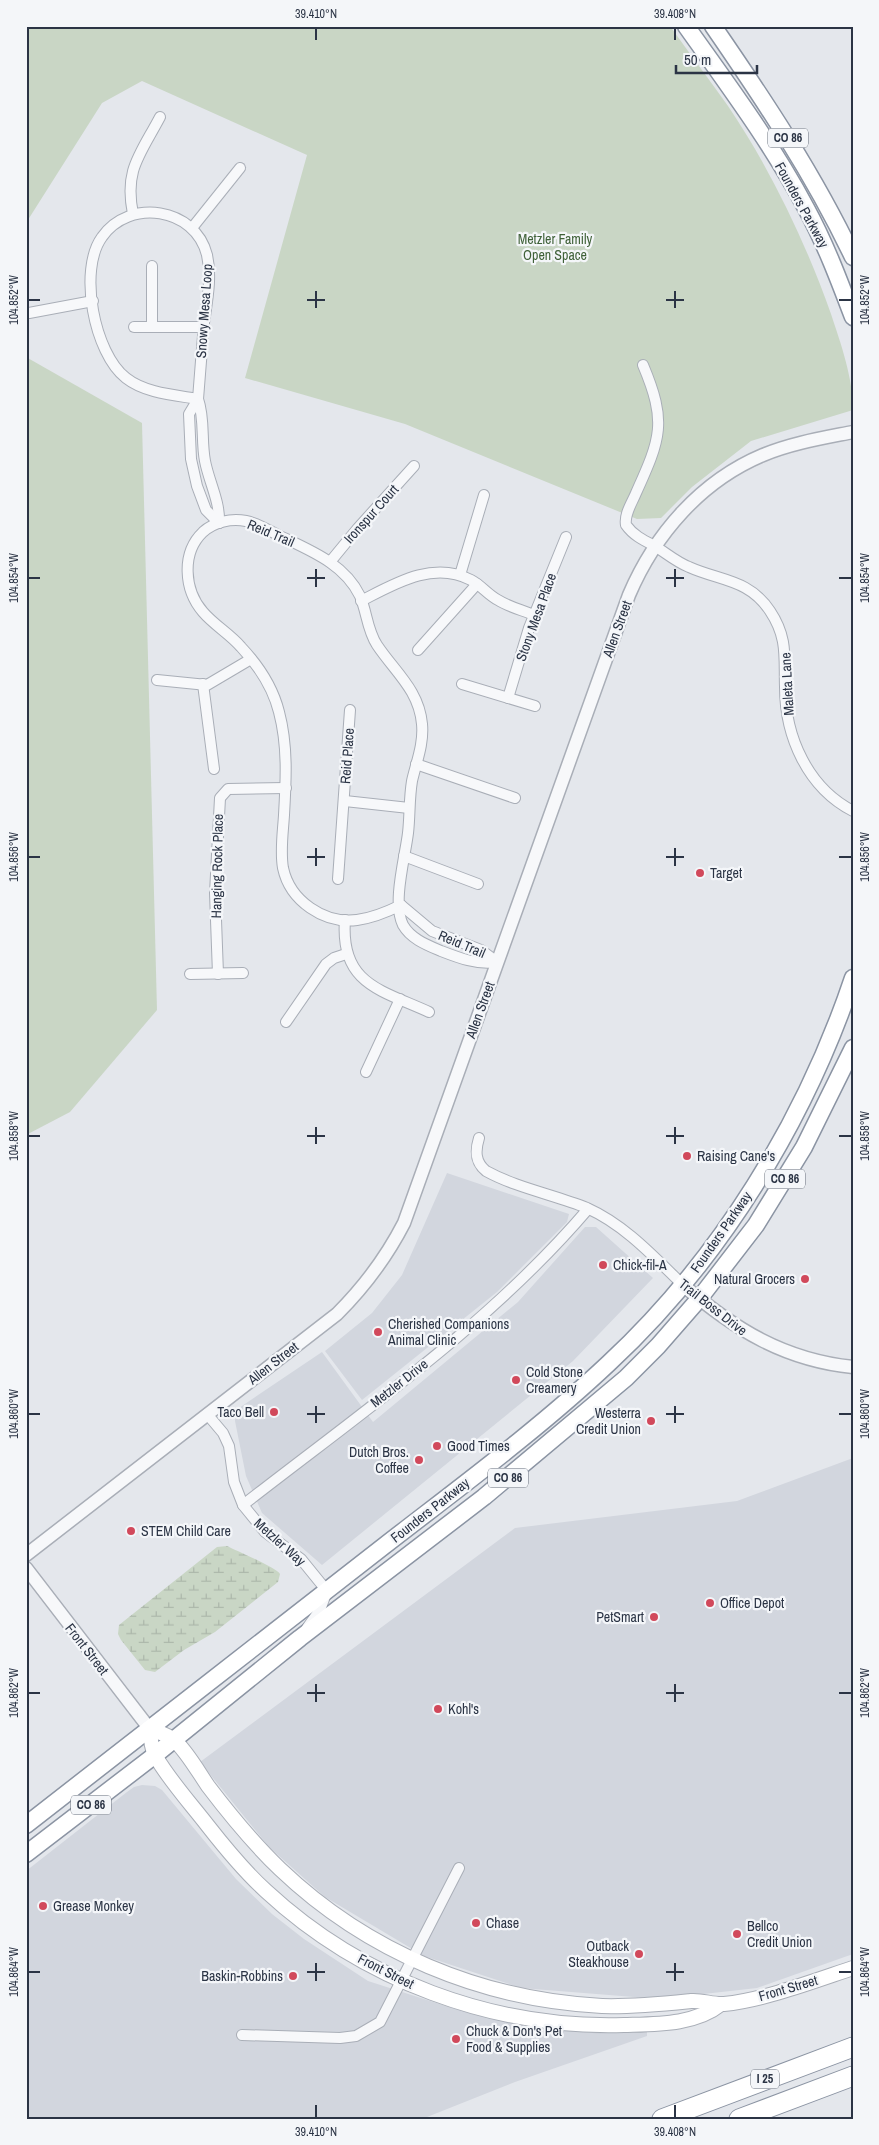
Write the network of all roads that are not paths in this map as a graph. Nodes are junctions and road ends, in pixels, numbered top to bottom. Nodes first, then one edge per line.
1 (686, 26) edge
2 (713, 26) edge
3 (160, 117) dead end
4 (240, 168) dead end
5 (133, 214) junction
6 (192, 228) junction
7 (853, 257) edge
8 (152, 266) dead end
9 (93, 301) junction
10 (29, 313) dead end
11 (853, 317) edge
12 (152, 326) junction
13 (204, 326) junction
14 (134, 327) dead end
15 (643, 365) dead end
16 (198, 399) junction
17 (853, 432) edge
18 (414, 466) dead end
19 (484, 496) dead end
20 (219, 523) junction
21 (566, 537) dead end
22 (654, 546) junction
23 (330, 562) junction
24 (460, 576) junction
25 (478, 584) junction
26 (362, 601) junction
27 (534, 615) junction
28 (418, 650) dead end
29 (251, 658) junction
30 (157, 680) dead end
31 (203, 684) junction
32 (462, 684) dead end
33 (508, 698) junction
34 (535, 706) dead end
35 (350, 710) dead end
36 (416, 764) junction
37 (214, 769) dead end
38 (286, 788) junction
39 (515, 798) dead end
40 (344, 801) junction
41 (409, 808) junction
42 (853, 811) edge
43 (404, 856) junction
44 (338, 879) dead end
45 (478, 884) dead end
46 (401, 906) junction
47 (345, 920) junction
48 (346, 954) junction
49 (497, 962) junction
50 (243, 973) dead end
51 (190, 974) dead end
52 (218, 974) junction
53 (853, 978) edge
54 (400, 999) junction
55 (429, 1012) dead end
56 (286, 1022) dead end
57 (853, 1048) edge
58 (366, 1072) dead end
59 (479, 1138) dead end
60 (588, 1208) junction
61 (683, 1285) junction
62 (699, 1299) junction
63 (853, 1367) edge
64 (207, 1414) junction
65 (242, 1505) junction
66 (26, 1555) edge
67 (26, 1568) edge
68 (328, 1591) junction
69 (300, 1638) junction
70 (149, 1728) junction
71 (174, 1740) junction
72 (155, 1755) junction
73 (26, 1825) edge
74 (26, 1854) edge
75 (459, 1868) dead end
76 (411, 1959) junction
77 (853, 1968) edge
78 (400, 1981) junction
79 (722, 2004) junction
80 (242, 2035) dead end
81 (853, 2047) edge
82 (853, 2076) edge
83 (662, 2119) edge
84 (739, 2119) edge

1 - 11 highway, Founders Parkway / CO 86
2 - 7 highway, Founders Parkway / CO 86
3 - 5 street
4 - 6 street
5 - 6 street, Snowy Mesa Loop
5 - 9 street, Snowy Mesa Loop
6 - 13 street, Snowy Mesa Loop
8 - 12 street
9 - 10 street
9 - 16 street, Snowy Mesa Loop
12 - 13 street
12 - 14 street
13 - 16 street, Snowy Mesa Loop
15 - 22 street, Maleta Lane
16 - 20 street, Snowy Mesa Loop
17 - 22 street, Allen Street
18 - 23 street, Ironspur Court
19 - 24 street
20 - 23 street, Reid Trail
20 - 29 street
21 - 27 street, Stony Mesa Place
22 - 42 street, Maleta Lane
22 - 49 street, Allen Street
23 - 26 street, Reid Trail
24 - 25 street
24 - 26 street
25 - 27 street
25 - 28 street
26 - 36 street, Reid Trail
27 - 33 street, Stony Mesa Place
29 - 31 street
29 - 38 street
30 - 31 street
31 - 37 street
32 - 33 street
33 - 34 street
35 - 40 street, Reid Place
36 - 39 street
36 - 41 street, Reid Trail
38 - 47 street
38 - 52 street, Hanging Rock Place
40 - 41 street, Reid Place
40 - 44 street, Reid Place
41 - 43 street, Reid Trail
43 - 45 street
43 - 46 street, Reid Trail
46 - 47 street
46 - 49 street, Reid Trail
46 - 49 street, Reid Trail
47 - 48 street
48 - 54 street
48 - 56 street
49 - 64 street, Allen Street
50 - 52 street
51 - 52 street
53 - 61 highway, Founders Parkway / CO 86
54 - 55 street
54 - 58 street
57 - 62 highway, Founders Parkway / CO 86
59 - 60 street, Trail Boss Drive
60 - 61 street, Trail Boss Drive
60 - 65 street, Metzler Drive
61 - 62 street, Trail Boss Drive
61 - 68 highway, Founders Parkway / CO 86
62 - 63 street, Trail Boss Drive
62 - 69 highway, Founders Parkway / CO 86
64 - 65 street, Metzler Way
64 - 66 street, Allen Street
65 - 68 street, Metzler Way
67 - 70 street, Front Street
68 - 69 street
68 - 70 highway, Founders Parkway / CO 86
69 - 71 highway, Founders Parkway / CO 86
70 - 71 main road, Front Street
70 - 72 main road, Front Street
70 - 73 highway, Founders Parkway / CO 86
71 - 72 highway, Founders Parkway / CO 86
71 - 76 main road, Front Street
72 - 74 highway, Founders Parkway / CO 86
72 - 78 main road, Front Street
75 - 76 street
76 - 78 street
76 - 79 main road, Front Street
77 - 79 main road, Front Street
78 - 79 main road, Front Street
78 - 80 street
81 - 83 highway, I 25
82 - 84 highway, I 25

